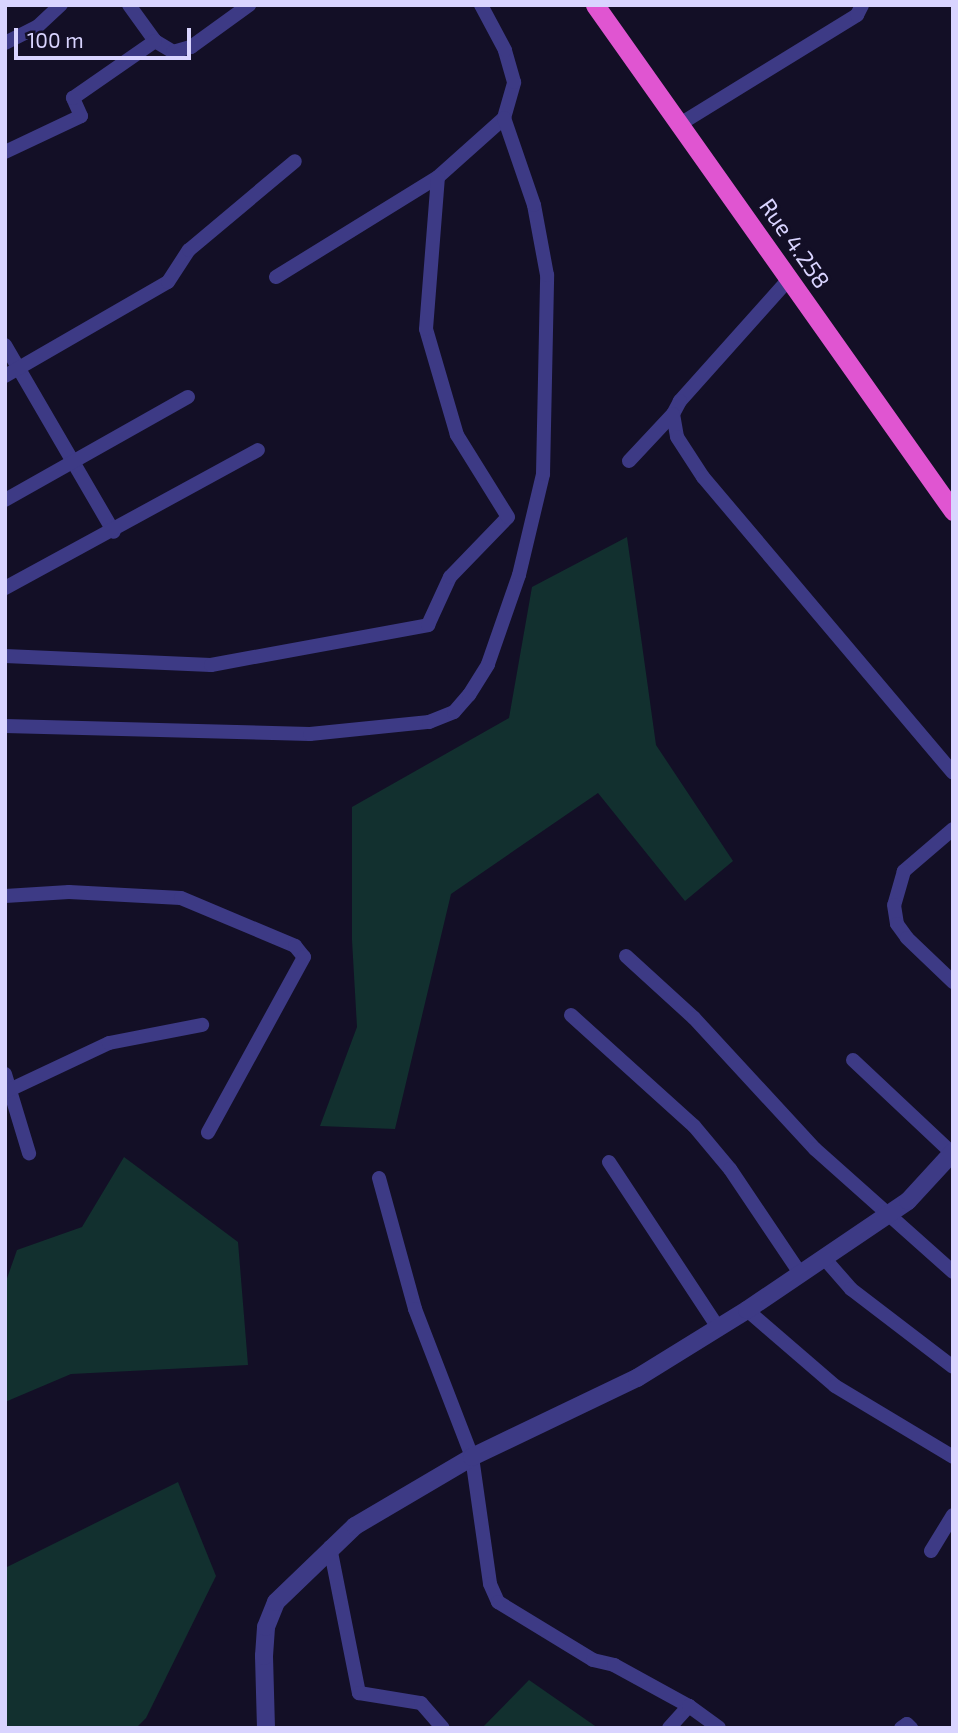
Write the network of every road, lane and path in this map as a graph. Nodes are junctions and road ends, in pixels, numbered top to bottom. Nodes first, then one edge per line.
1 (61, 5) edge
2 (129, 5) edge
3 (248, 5) edge
4 (481, 5) edge
5 (595, 5) edge
6 (862, 5) edge
7 (155, 41) junction
8 (5, 43) edge
9 (504, 118) junction
10 (680, 124) junction
11 (5, 152) edge
12 (295, 161) dead end
13 (438, 177) junction
14 (276, 277) dead end
15 (789, 279) junction
16 (5, 345) edge
17 (12, 373) edge
18 (188, 397) dead end
19 (673, 414) junction
20 (258, 450) dead end
21 (629, 461) dead end
22 (72, 462) junction
23 (5, 500) edge
24 (953, 511) edge
25 (114, 530) junction
26 (5, 588) edge
27 (5, 656) edge
28 (5, 726) edge
29 (953, 773) edge
30 (953, 829) edge
31 (5, 896) edge
32 (626, 956) dead end
33 (953, 982) edge
34 (571, 1015) dead end
35 (202, 1025) dead end
36 (853, 1060) dead end
37 (5, 1074) edge
38 (8, 1091) edge
39 (208, 1132) dead end
40 (29, 1153) dead end
41 (952, 1153) edge
42 (609, 1162) dead end
43 (379, 1178) dead end
44 (888, 1216) junction
45 (824, 1258) junction
46 (953, 1272) edge
47 (800, 1273) junction
48 (747, 1310) junction
49 (718, 1326) junction
50 (953, 1367) edge
51 (472, 1457) junction
52 (953, 1457) edge
53 (953, 1515) edge
54 (330, 1547) junction
55 (931, 1552) dead end
56 (689, 1706) junction
57 (266, 1728) edge
58 (443, 1728) edge
59 (669, 1728) edge
60 (719, 1728) edge
61 (901, 1728) edge
62 (911, 1728) edge

1 - 8 street
2 - 7 street
3 - 7 street
4 - 9 street
5 - 10 highway, Rue 4.258
6 - 10 street
7 - 11 street
9 - 13 street
9 - 28 street
10 - 15 highway, Rue 4.258
12 - 17 street
13 - 14 street
13 - 27 street
15 - 19 street
15 - 24 highway, Rue 4.258
16 - 17 street
17 - 22 street
18 - 22 street
19 - 21 street
19 - 29 street
20 - 25 street
22 - 23 street
22 - 25 street
25 - 26 street
30 - 33 street
31 - 39 street
32 - 44 street
34 - 47 street
35 - 38 street
36 - 41 street
37 - 38 street
38 - 40 street
41 - 44 street
42 - 49 street
43 - 51 street
44 - 45 street
44 - 46 street
45 - 47 street
45 - 50 street
47 - 48 street
48 - 49 street
48 - 52 street
49 - 51 street
51 - 54 street
51 - 56 street
53 - 55 street
54 - 57 street
54 - 58 street
56 - 59 street
56 - 60 street
61 - 62 street

